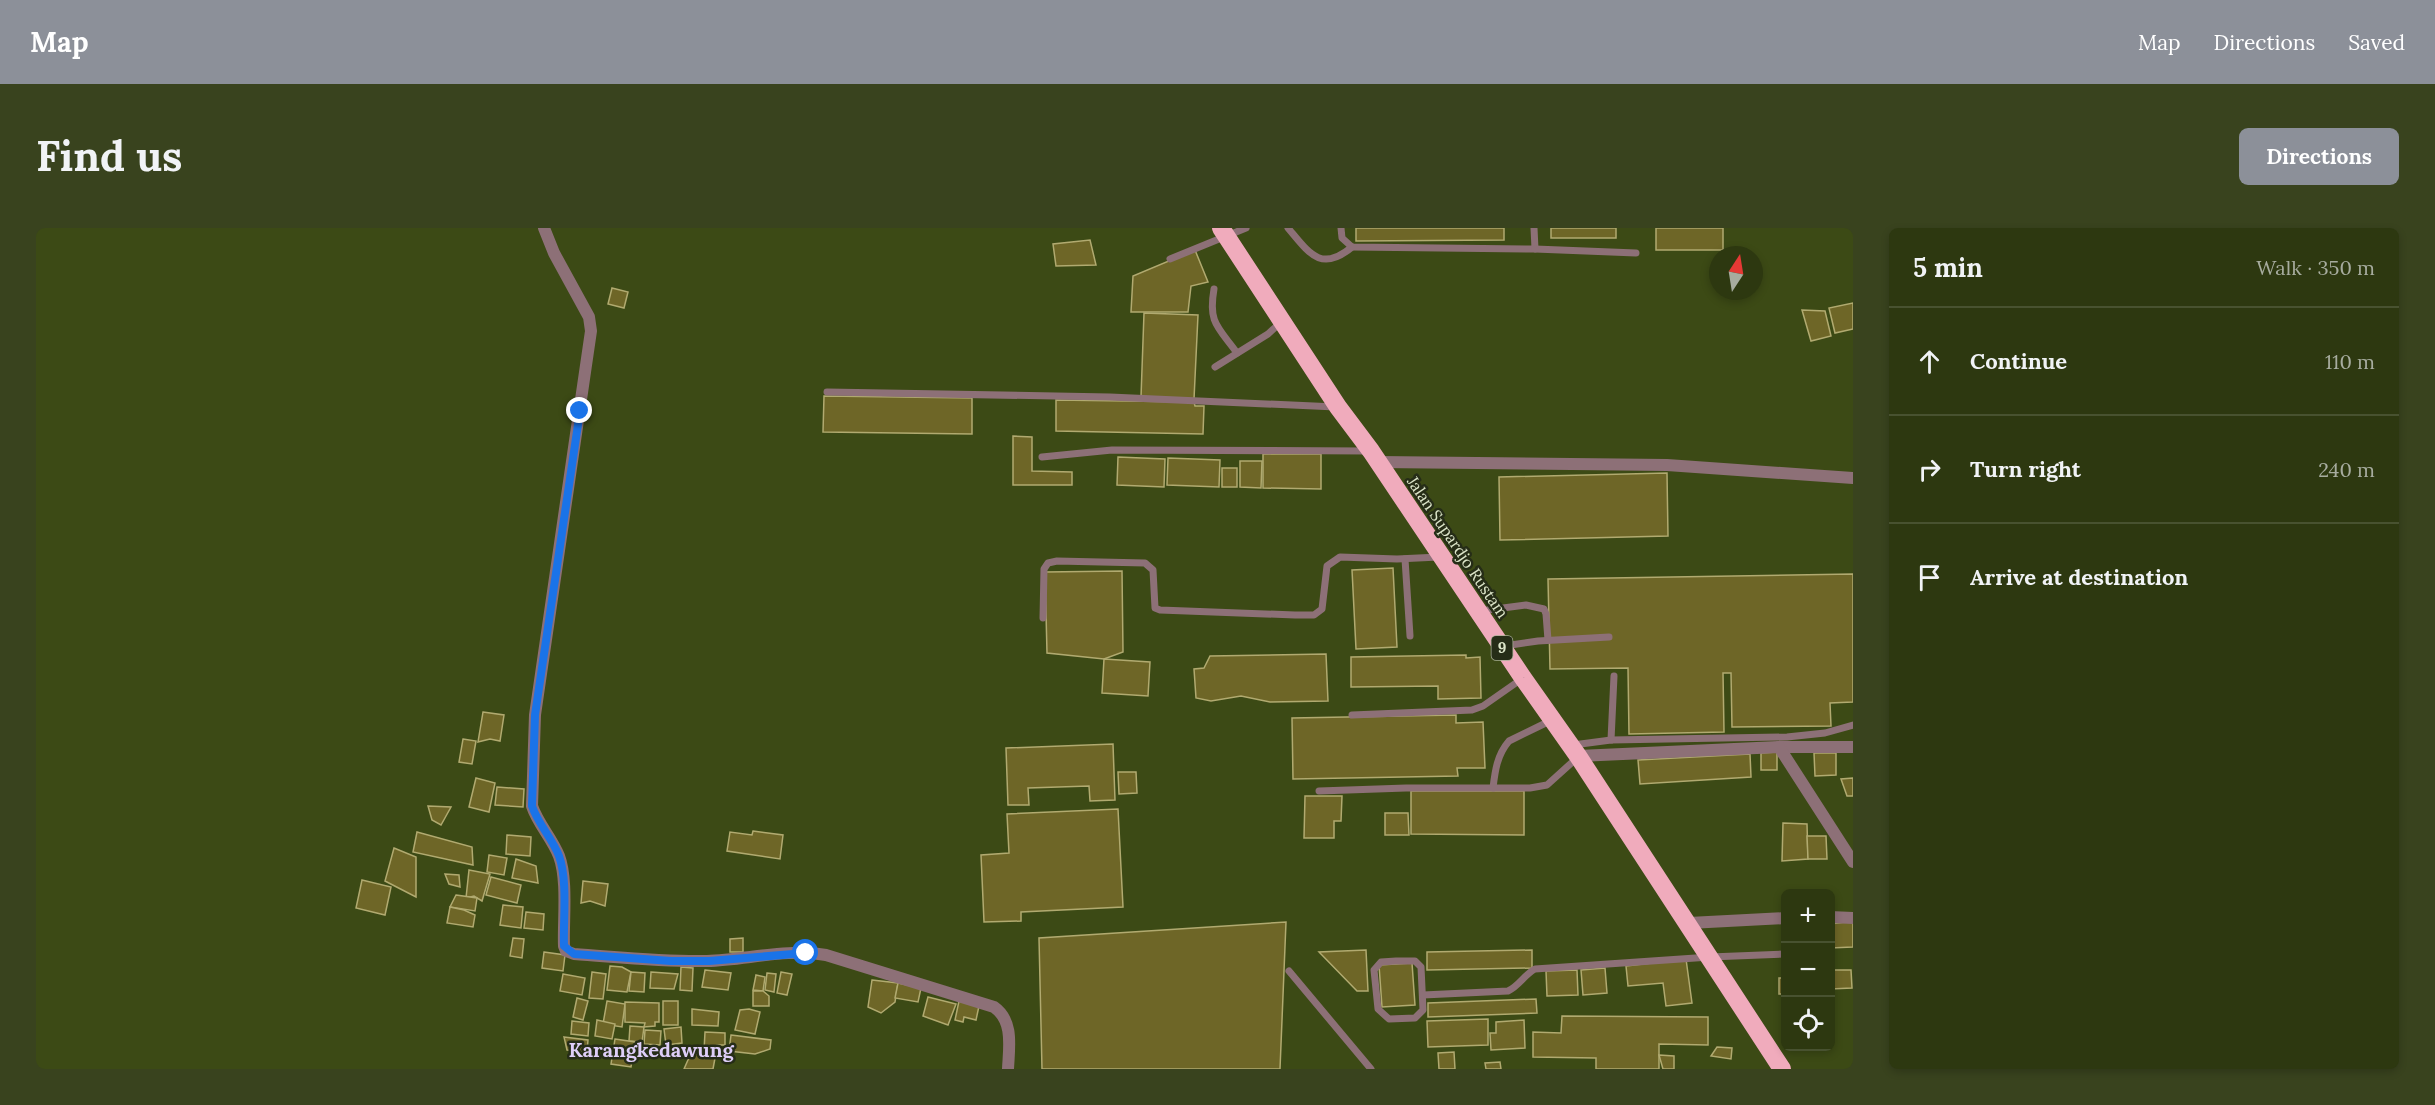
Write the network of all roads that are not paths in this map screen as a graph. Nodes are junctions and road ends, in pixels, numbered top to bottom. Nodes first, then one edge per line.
1 (544, 228) edge
2 (1246, 228) edge
3 (1288, 228) edge
4 (1341, 228) edge
5 (1534, 228) edge
6 (1224, 232) edge
7 (1352, 248) junction
8 (1535, 249) junction
9 (1636, 253) dead end
10 (1170, 259) dead end
11 (1214, 289) dead end
12 (1282, 322) junction
13 (1237, 353) junction
14 (1215, 367) dead end
15 (827, 392) dead end
16 (1338, 407) junction
17 (1042, 456) dead end
18 (1374, 457) junction
19 (1853, 478) edge
20 (1441, 557) junction
21 (1405, 559) junction
22 (1478, 612) junction
23 (1043, 618) dead end
24 (1410, 636) dead end
25 (1609, 637) dead end
26 (1548, 640) junction
27 (1501, 646) junction
28 (1614, 676) dead end
29 (1523, 678) junction
30 (1352, 715) dead end
31 (1552, 720) junction
32 (1853, 725) edge
33 (1611, 740) junction
34 (1779, 747) junction
35 (1853, 747) edge
36 (1575, 751) junction
37 (1493, 788) junction
38 (1319, 791) dead end
39 (1853, 862) edge
40 (1835, 917) edge
41 (1781, 918) edge
42 (1853, 918) edge
43 (1689, 923) junction
44 (1781, 954) edge
45 (1710, 957) junction
46 (1289, 971) dead end
47 (1424, 994) junction
48 (1008, 1069) edge
49 (1371, 1069) edge
50 (1782, 1069) edge

1 - 48 street
2 - 6 lane
3 - 7 lane
4 - 7 lane
5 - 8 lane
6 - 10 lane
6 - 12 highway, Jalan Supardjo Rustam / 9
7 - 8 lane
8 - 9 lane
11 - 13 lane
12 - 13 lane
12 - 16 highway, Jalan Supardjo Rustam / 9
13 - 14 lane
15 - 16 lane
16 - 18 highway, Jalan Supardjo Rustam / 9
17 - 18 lane
18 - 19 street
18 - 20 highway, Jalan Supardjo Rustam / 9
20 - 21 lane
20 - 22 highway, Jalan Supardjo Rustam / 9
21 - 23 lane
21 - 24 lane
22 - 26 lane
22 - 27 highway, Jalan Supardjo Rustam / 9
25 - 26 lane
26 - 27 lane
27 - 29 highway, Jalan Supardjo Rustam / 9
28 - 33 lane
29 - 30 lane
29 - 31 highway, Jalan Supardjo Rustam / 9
31 - 36 highway, Jalan Supardjo Rustam / 9
31 - 37 lane
32 - 33 lane
33 - 36 lane
34 - 35 street
34 - 36 street
34 - 39 street
36 - 37 lane
36 - 43 highway, Jalan Supardjo Rustam / 9
37 - 38 lane
40 - 42 street
41 - 43 street
43 - 45 highway, Jalan Supardjo Rustam / 9
44 - 45 lane
45 - 47 lane
45 - 50 highway, Jalan Supardjo Rustam / 9
46 - 49 lane
47 - 47 lane

